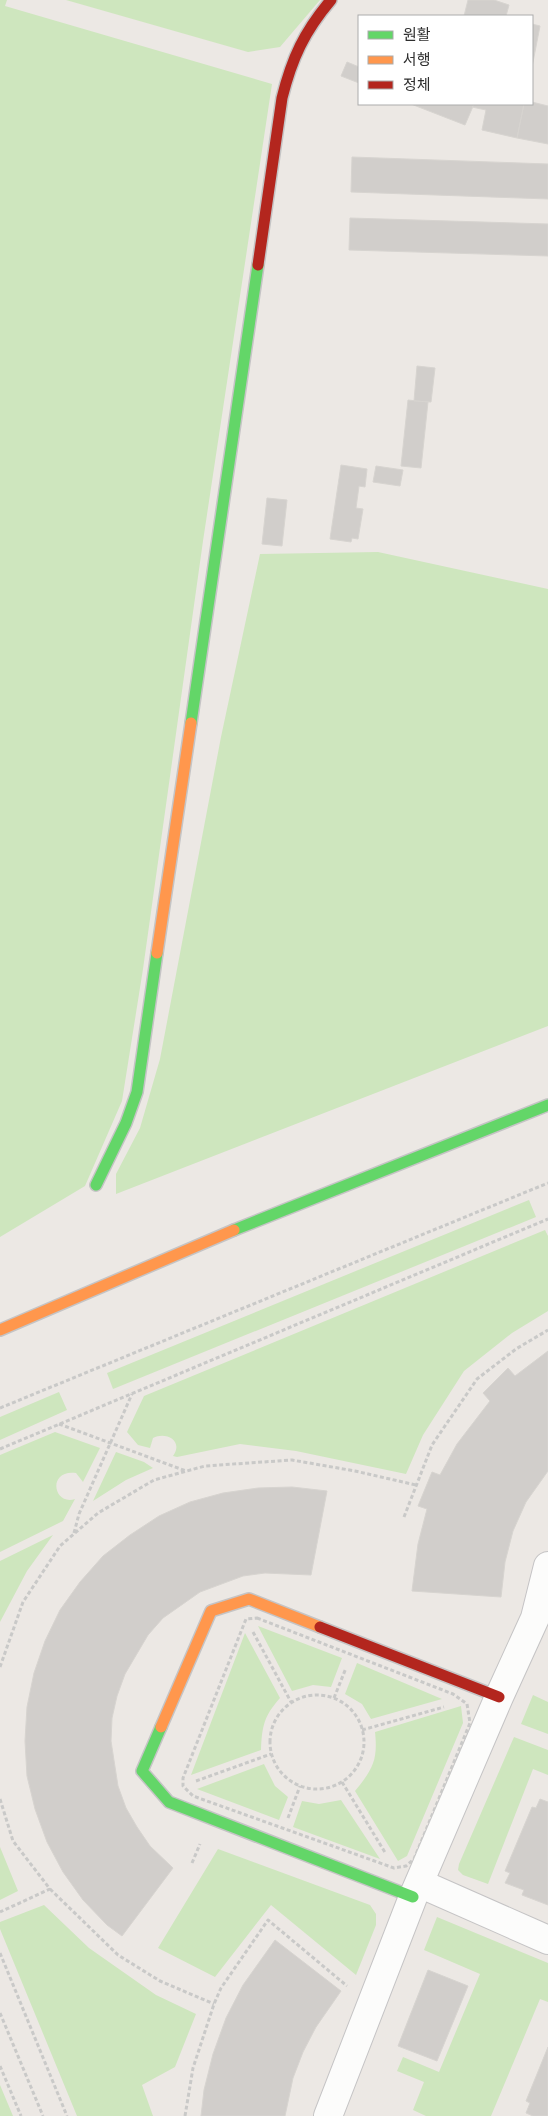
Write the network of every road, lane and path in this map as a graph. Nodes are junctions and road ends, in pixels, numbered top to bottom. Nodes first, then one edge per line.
1 (331, 0) edge
2 (548, 1105) edge
3 (548, 1183) edge
4 (96, 1185) dead end
5 (548, 1219) edge
6 (0, 1330) edge
7 (548, 1330) edge
8 (132, 1393) junction
9 (0, 1408) edge
10 (59, 1424) junction
11 (110, 1443) junction
12 (0, 1449) edge
13 (187, 1471) junction
14 (416, 1485) junction
15 (404, 1517) dead end
16 (74, 1533) junction
17 (548, 1566) edge
18 (246, 1620) junction
19 (352, 1654) junction
20 (0, 1667) edge
21 (499, 1697) junction
22 (334, 1698) junction
23 (464, 1701) junction
24 (291, 1702) junction
25 (454, 1704) dead end
26 (445, 1706) dead end
27 (362, 1730) junction
28 (271, 1754) junction
29 (342, 1782) junction
30 (183, 1786) junction
31 (300, 1786) junction
32 (0, 1799) edge
33 (284, 1828) junction
34 (208, 1841) dead end
35 (192, 1863) dead end
36 (394, 1868) junction
37 (50, 1889) junction
38 (416, 1890) junction
39 (0, 1912) edge
40 (548, 1940) edge
41 (0, 1953) edge
42 (349, 1987) dead end
43 (214, 2004) junction
44 (0, 2013) edge
45 (0, 2066) edge
46 (21, 2116) edge
47 (43, 2116) edge
48 (68, 2116) edge
49 (185, 2116) edge
50 (328, 2116) edge

1 - 4 street
2 - 6 street
3 - 9 path
5 - 8 path
7 - 14 path
8 - 10 path
8 - 11 path
10 - 11 path
10 - 12 path
11 - 13 path
11 - 16 path
13 - 14 path
13 - 16 path
14 - 15 path
16 - 20 path
17 - 21 street
18 - 19 path
18 - 24 path
18 - 30 path
19 - 22 path
19 - 23 path
21 - 38 street
21 - 38 street
22 - 24 path
22 - 27 path
23 - 25 path
23 - 36 path
24 - 28 path
26 - 27 path
27 - 29 path
28 - 30 path
28 - 31 path
29 - 31 path
29 - 36 path
30 - 33 path
31 - 33 path
32 - 37 path
33 - 36 path
34 - 35 path
37 - 39 path
37 - 43 path
38 - 40 street
38 - 50 street
41 - 48 path
42 - 43 path
43 - 49 path
44 - 47 path
45 - 46 path

